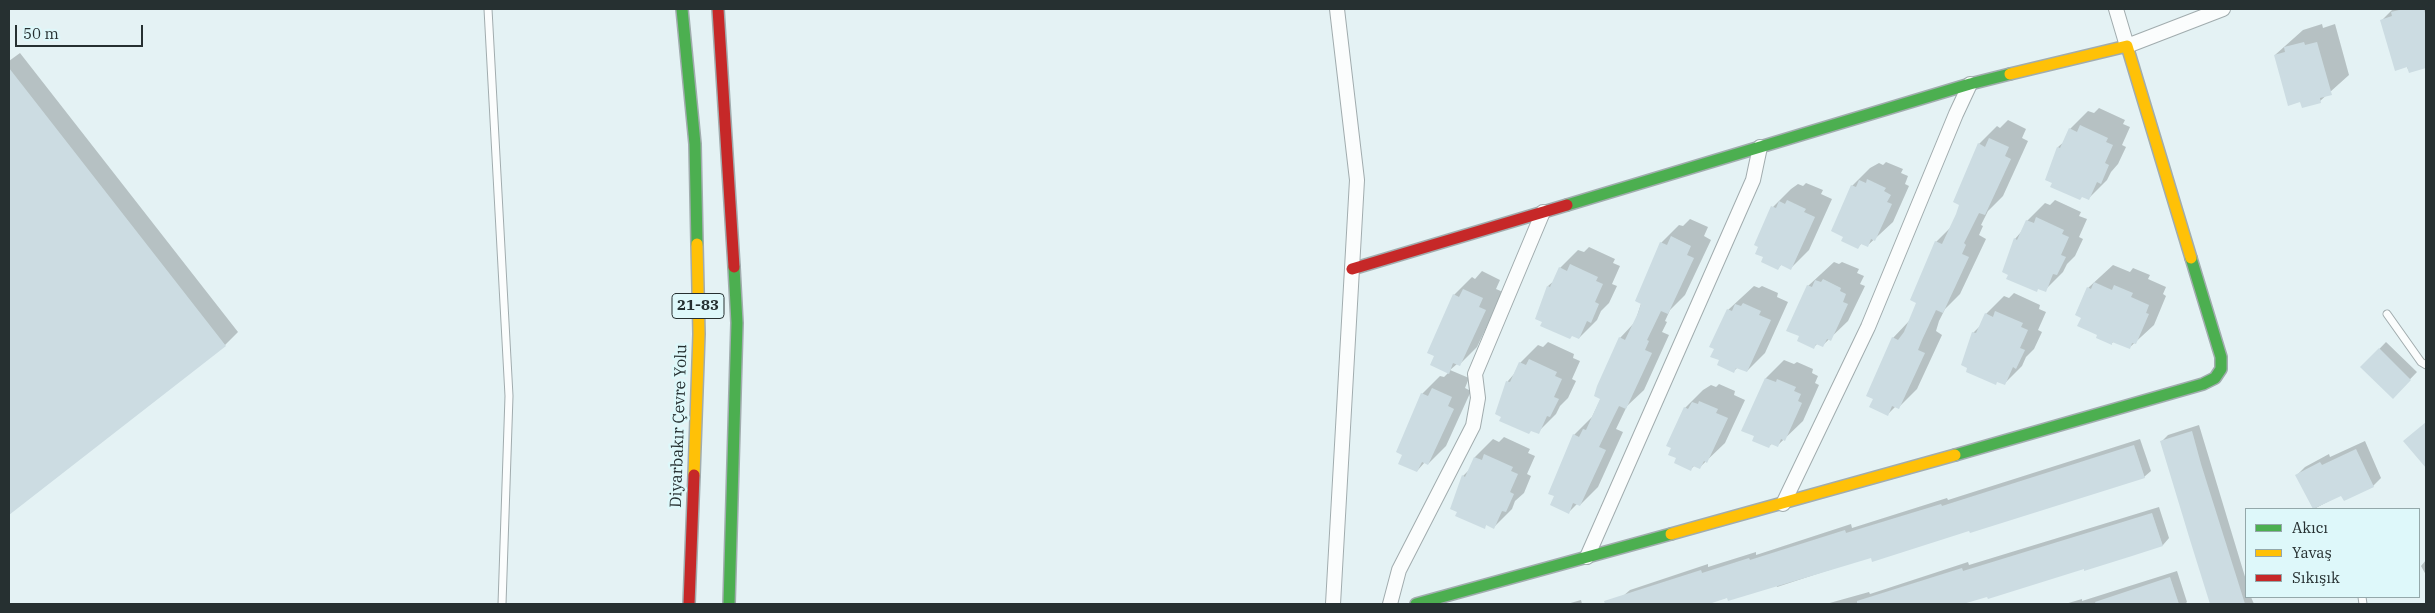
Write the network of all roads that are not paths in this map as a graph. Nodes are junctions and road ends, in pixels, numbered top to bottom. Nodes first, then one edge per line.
1 (488, 9) edge
2 (682, 9) edge
3 (718, 9) edge
4 (1337, 9) edge
5 (2116, 9) edge
6 (2223, 9) edge
7 (2126, 46) junction
8 (1970, 84) junction
9 (1760, 147) junction
10 (1543, 212) junction
11 (1352, 269) junction
12 (2386, 314) dead end
13 (2426, 365) edge
14 (1782, 504) junction
15 (1587, 558) junction
16 (502, 604) edge
17 (689, 604) edge
18 (729, 604) edge
19 (1333, 604) edge
20 (1390, 604) edge
21 (1416, 604) edge

1 - 16 lane
2 - 17 main road, Diyarbakır Çevre Yolu / 21-83
3 - 18 main road, 21-83
4 - 11 street
5 - 7 street
6 - 7 street
7 - 8 main road
7 - 14 main road
8 - 9 main road
8 - 14 street
9 - 10 main road
9 - 15 street
10 - 11 main road
10 - 20 street
11 - 19 street
12 - 13 lane
14 - 15 main road
15 - 21 main road

